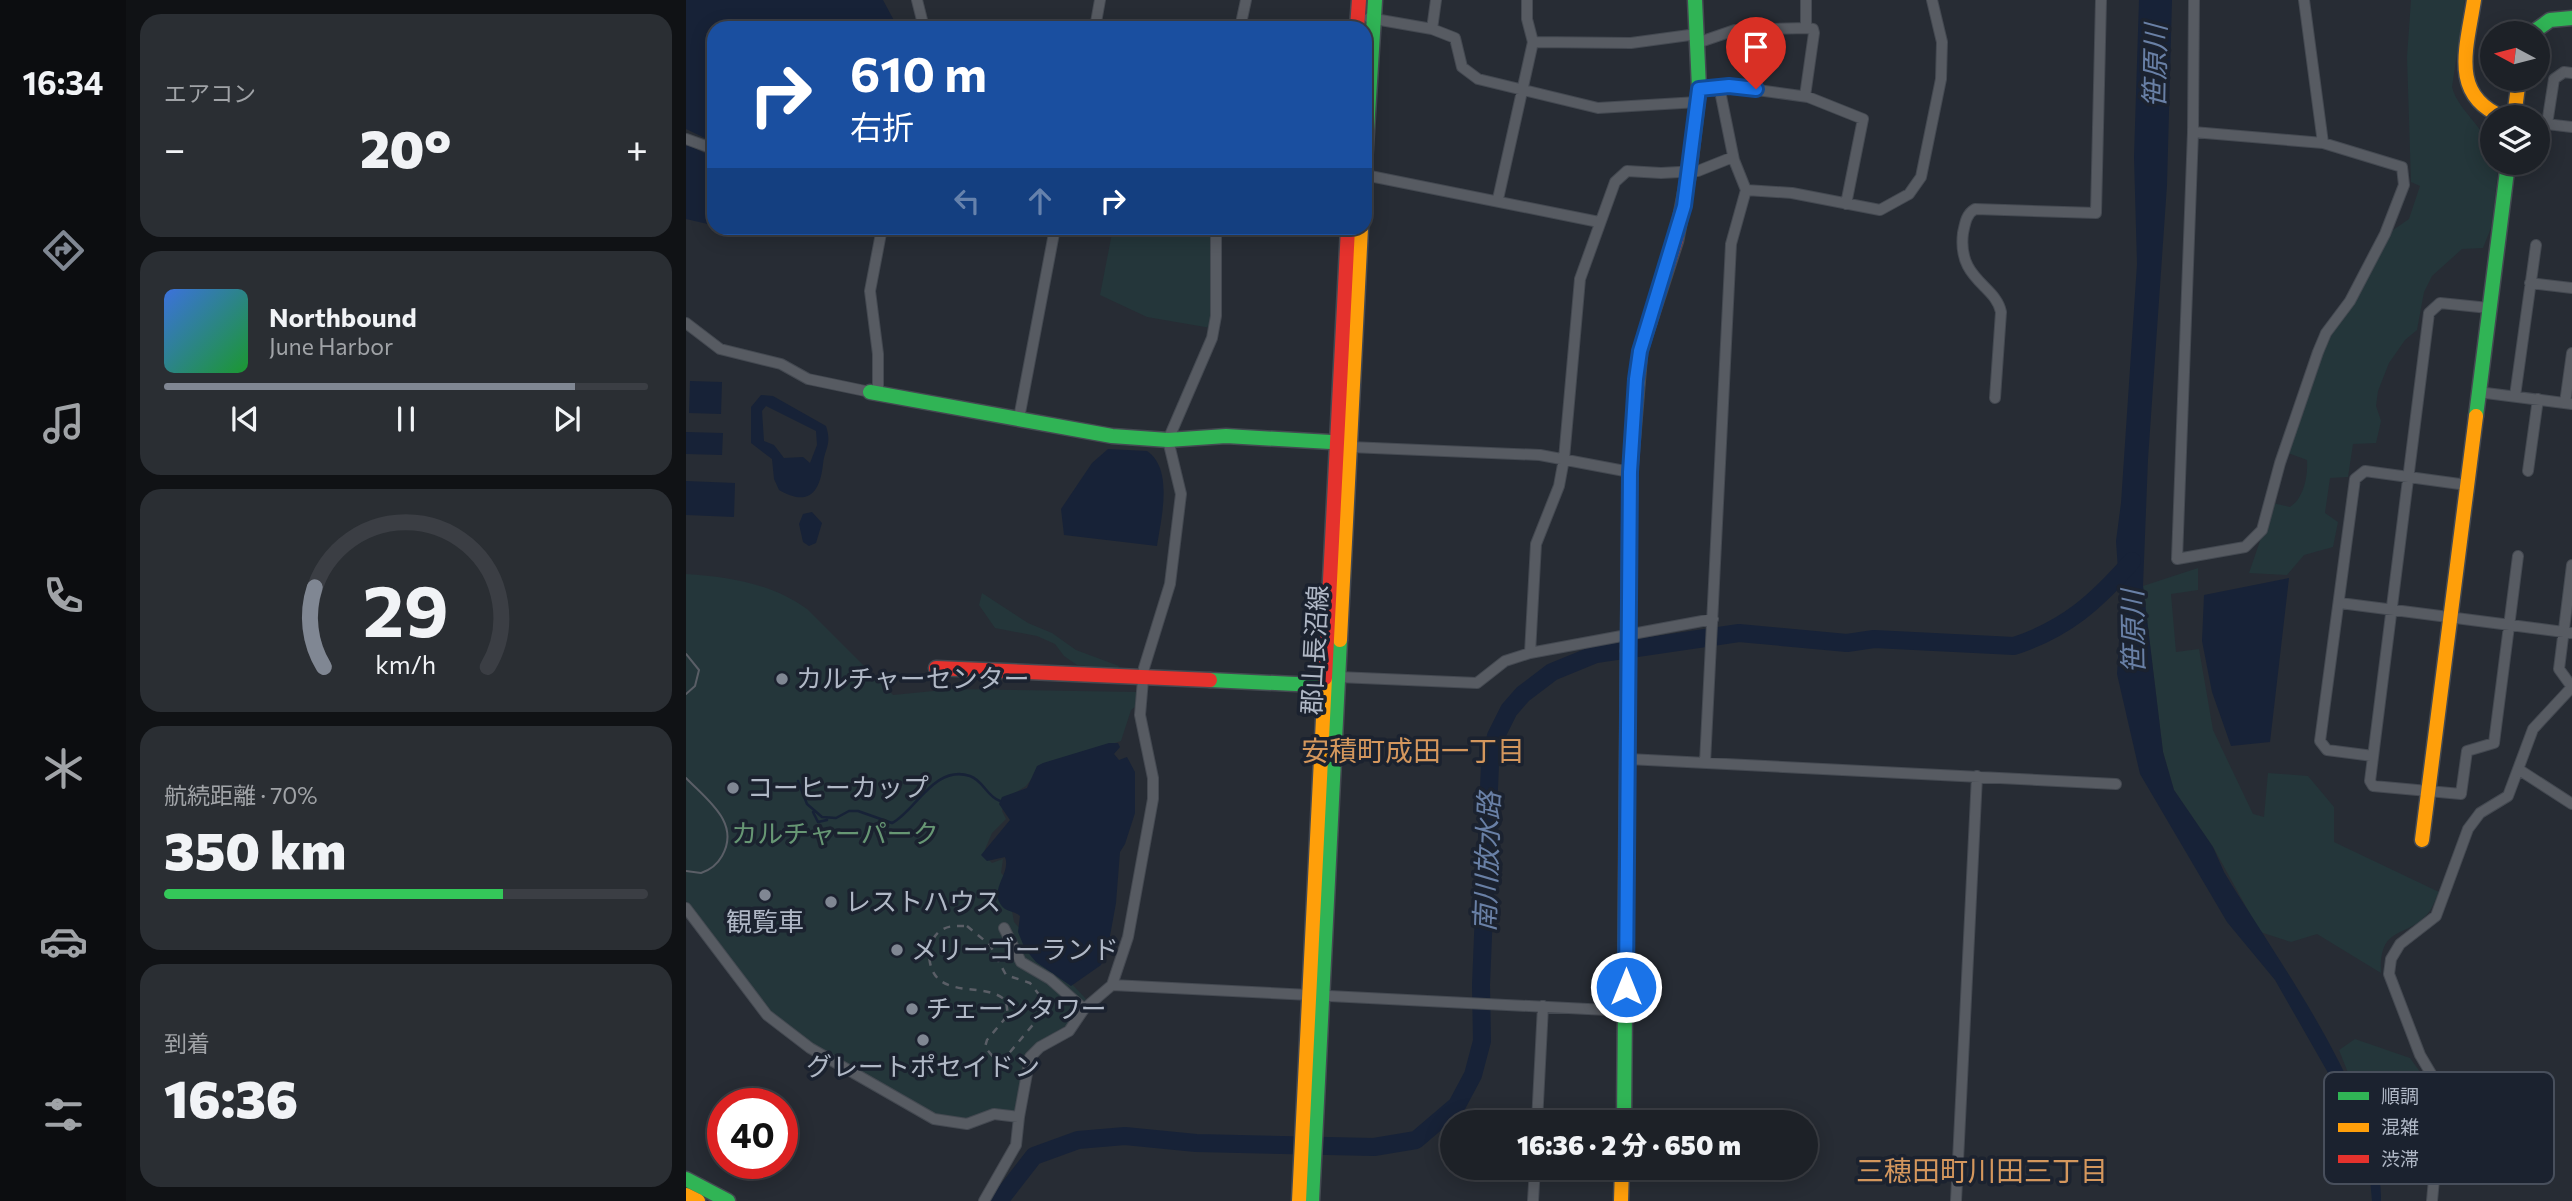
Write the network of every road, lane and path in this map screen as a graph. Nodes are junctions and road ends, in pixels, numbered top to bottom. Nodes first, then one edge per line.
1 (918, 0) edge
2 (1100, 0) edge
3 (1246, 0) edge
4 (1359, 0) edge
5 (1374, 0) edge
6 (1436, 0) edge
7 (1527, 0) edge
8 (1695, 0) edge
9 (1806, 0) edge
10 (1932, 0) edge
11 (2101, 0) edge
12 (2194, 0) edge
13 (2304, 0) edge
14 (2474, 0) edge
15 (2572, 18) edge
16 (1373, 19) junction
17 (922, 21) edge
18 (1096, 21) edge
19 (1242, 21) edge
20 (1358, 21) edge
21 (1363, 21) edge
22 (2549, 21) edge
23 (1805, 28) junction
24 (1432, 29) junction
25 (1372, 37) edge
26 (1697, 38) junction
27 (1533, 42) junction
28 (2572, 73) edge
29 (1718, 89) junction
30 (1523, 91) junction
31 (1699, 96) junction
32 (1805, 96) junction
33 (2547, 105) edge
34 (2480, 106) edge
35 (2550, 125) edge
36 (2572, 127) edge
37 (2193, 132) junction
38 (686, 139) edge
39 (2323, 143) junction
40 (707, 146) edge
41 (1733, 157) junction
42 (1689, 171) junction
43 (2506, 175) edge
44 (1372, 176) edge
45 (1745, 190) junction
46 (1498, 199) junction
47 (1846, 204) junction
48 (1599, 222) junction
49 (880, 235) edge
50 (1054, 235) edge
51 (1216, 235) edge
52 (1348, 235) edge
53 (1361, 235) edge
54 (2536, 246) dead end
55 (2530, 283) junction
56 (2572, 288) edge
57 (2489, 308) junction
58 (686, 323) edge
59 (2572, 353) edge
60 (2478, 392) junction
61 (874, 393) junction
62 (2515, 396) junction
63 (1996, 398) dead end
64 (2538, 399) junction
65 (2569, 403) edge
66 (1019, 418) junction
67 (1168, 440) junction
68 (1345, 444) junction
69 (1564, 459) junction
70 (2528, 471) dead end
71 (1630, 472) junction
72 (2410, 476) junction
73 (2467, 485) junction
74 (2518, 556) dead end
75 (2572, 565) edge
76 (2340, 603) junction
77 (2393, 610) junction
78 (2450, 617) junction
79 (1713, 619) junction
80 (2510, 625) junction
81 (2568, 632) edge
82 (1628, 635) junction
83 (1530, 653) junction
84 (936, 668) dead end
85 (1143, 678) junction
86 (1333, 682) junction
87 (2572, 687) edge
88 (2373, 756) junction
89 (1628, 759) junction
90 (1705, 763) junction
91 (2518, 769) junction
92 (1977, 776) junction
93 (2116, 784) dead end
94 (2428, 791) junction
95 (2572, 804) edge
96 (2422, 840) dead end
97 (686, 908) edge
98 (1004, 928) dead end
99 (1112, 985) junction
100 (1317, 995) junction
101 (1543, 1006) junction
102 (1084, 1009) junction
103 (1627, 1011) junction
104 (2430, 1072) edge
105 (1538, 1110) edge
106 (1624, 1110) edge
107 (1019, 1117) junction
108 (1308, 1158) junction
109 (686, 1179) edge
110 (1534, 1180) edge
111 (1622, 1180) edge
112 (686, 1195) edge
113 (698, 1201) edge
114 (728, 1201) edge
115 (984, 1201) edge
116 (1299, 1201) edge
117 (1312, 1201) edge
118 (1533, 1201) edge
119 (1621, 1201) edge
120 (1956, 1201) edge

1 - 17 street
2 - 18 street
3 - 19 street
4 - 20 street
5 - 16 street
6 - 24 street
7 - 27 street
8 - 26 street
9 - 23 street
10 - 47 street
11 - 63 street
12 - 37 street
13 - 39 street
14 - 34 street
15 - 22 street
16 - 21 street
16 - 24 street
16 - 25 street
23 - 26 street
23 - 32 street
24 - 30 street
26 - 27 street
26 - 31 street
27 - 30 street
28 - 33 street
29 - 31 street
29 - 32 street
29 - 41 street
30 - 31 street
30 - 46 street
31 - 42 street
32 - 47 street
35 - 36 street
37 - 39 street
37 - 39 street
38 - 40 street
41 - 42 street
41 - 45 street
42 - 48 street
42 - 71 street
43 - 57 street
44 - 46 street
45 - 47 street
45 - 79 street
46 - 48 street
48 - 69 street
49 - 61 street
50 - 66 street
51 - 67 street
52 - 68 street, 郡山長沼線
53 - 68 street, 郡山長沼線
54 - 55 street
55 - 56 street
55 - 62 street
57 - 60 street
57 - 72 street
58 - 61 street
59 - 65 street
60 - 62 street
60 - 73 street
61 - 66 street
62 - 64 street
64 - 65 street
64 - 70 street
66 - 67 street
67 - 68 street
67 - 85 street
68 - 69 street
68 - 86 street, 郡山長沼線
69 - 71 street
69 - 83 street
71 - 82 street
72 - 73 street
72 - 76 street
72 - 77 street
73 - 78 street
74 - 80 street
75 - 81 street
76 - 77 street
76 - 88 street
77 - 78 street
77 - 88 street
78 - 80 street
78 - 94 street
79 - 82 street
79 - 90 street
80 - 81 street
80 - 94 street
81 - 87 street
82 - 83 street
82 - 89 street
83 - 86 street
84 - 85 street
85 - 86 street
85 - 99 street
86 - 100 street, 郡山長沼線
87 - 91 street
88 - 94 street
89 - 90 street
89 - 103 street
90 - 92 street
91 - 95 street
91 - 104 street
92 - 93 street
92 - 120 street
94 - 96 street
97 - 107 street
98 - 102 street
99 - 100 street
99 - 102 street
100 - 101 street
100 - 108 street, 郡山長沼線
101 - 103 street
101 - 105 street
102 - 107 street
103 - 106 street
107 - 115 street
108 - 116 street, 郡山長沼線
108 - 117 street, 郡山長沼線
109 - 114 street
110 - 118 street
111 - 119 street
112 - 113 street

